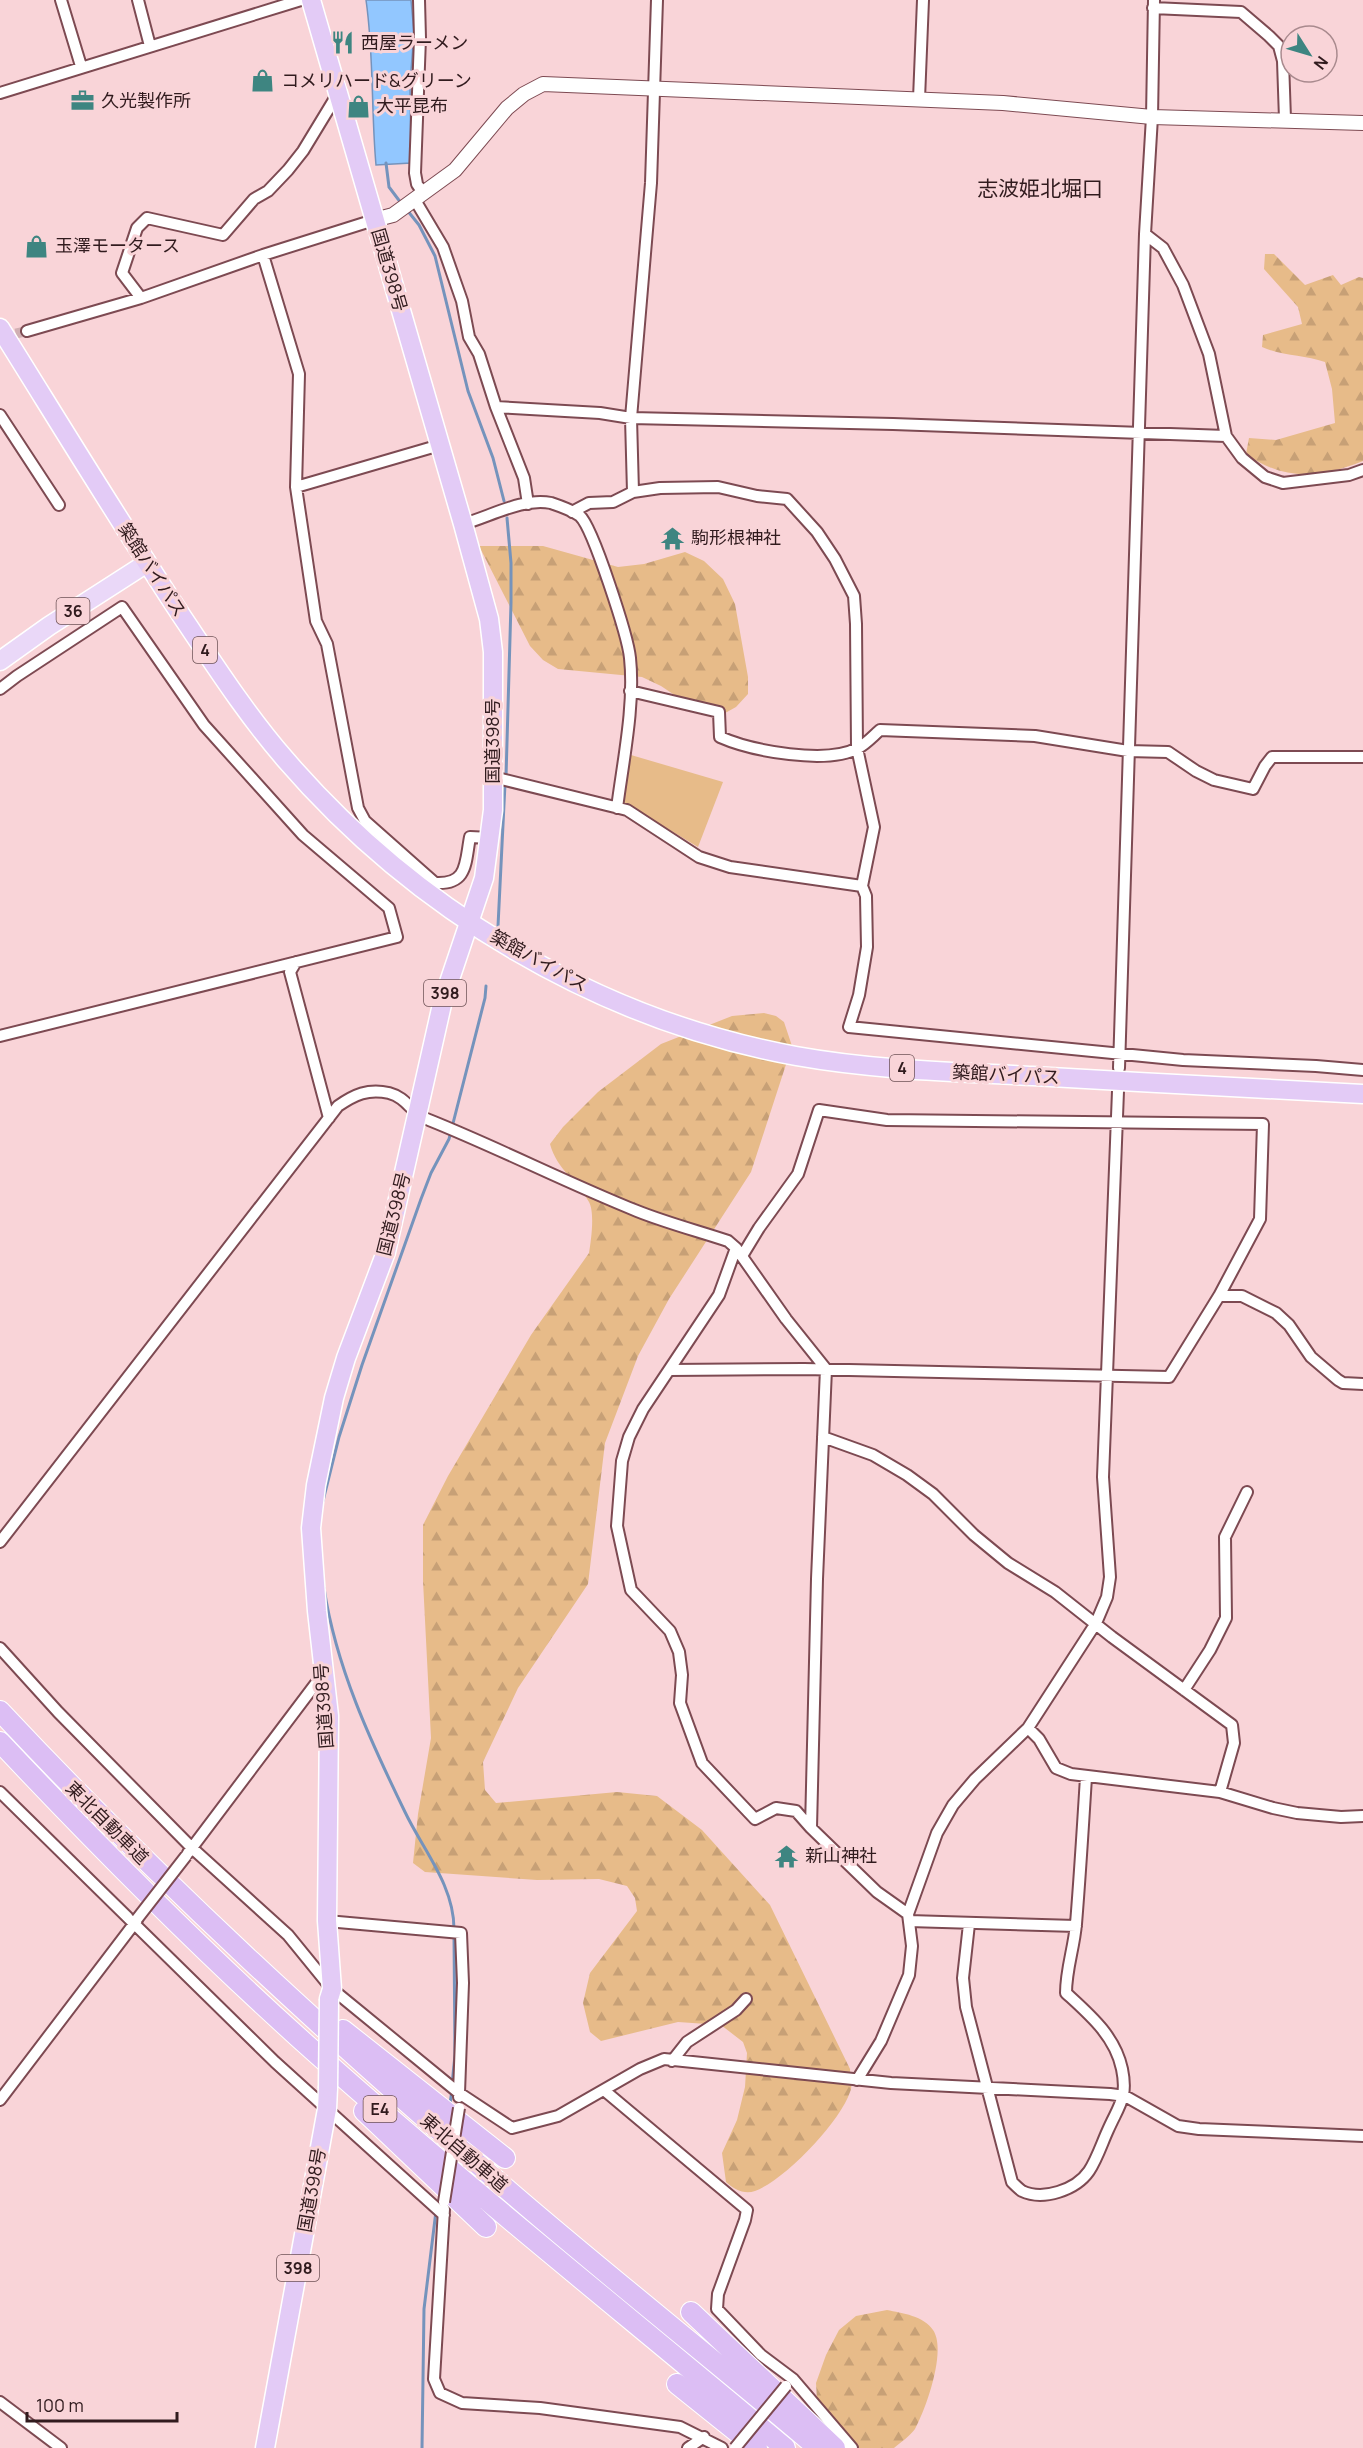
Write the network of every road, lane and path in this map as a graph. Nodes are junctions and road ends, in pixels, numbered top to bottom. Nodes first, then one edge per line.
1 (61, 0) edge
2 (138, 0) edge
3 (301, 0) edge
4 (311, 0) edge
5 (419, 0) edge
6 (657, 0) edge
7 (923, 0) edge
8 (1154, 4) edge
9 (150, 46) junction
10 (81, 66) junction
11 (654, 88) junction
12 (0, 93) edge
13 (337, 95) junction
14 (920, 99) junction
15 (1152, 117) junction
16 (1285, 119) junction
17 (1363, 123) edge
18 (416, 199) junction
19 (374, 220) junction
20 (1145, 234) junction
21 (263, 255) junction
22 (141, 298) junction
23 (0, 328) edge
24 (27, 331) tunnel mouth
25 (496, 407) junction
26 (0, 415) edge
27 (631, 418) junction
28 (1139, 435) junction
29 (1226, 436) junction
30 (440, 445) junction
31 (1363, 470) edge
32 (296, 487) junction
33 (633, 492) junction
34 (528, 504) junction
35 (59, 505) dead end
36 (572, 512) junction
37 (463, 524) junction
38 (147, 563) junction
39 (0, 661) edge
40 (0, 689) edge
41 (630, 691) junction
42 (857, 748) junction
43 (1128, 751) junction
44 (1363, 757) edge
45 (498, 778) junction
46 (617, 808) junction
47 (490, 838) junction
48 (862, 886) junction
49 (469, 922) junction
50 (296, 962) junction
51 (0, 1036) edge
52 (1119, 1053) junction
53 (1119, 1068) dead end
54 (1363, 1070) edge
55 (1118, 1091) dead end
56 (1363, 1094) edge
57 (417, 1115) junction
58 (329, 1118) junction
59 (1117, 1122) junction
60 (739, 1252) junction
61 (1219, 1296) junction
62 (826, 1369) junction
63 (669, 1370) junction
64 (1108, 1374) junction
65 (1363, 1384) edge
66 (823, 1437) junction
67 (1247, 1492) dead end
68 (0, 1542) edge
69 (1096, 1623) junction
70 (0, 1648) edge
71 (323, 1674) junction
72 (1184, 1690) junction
73 (0, 1712) edge
74 (1028, 1728) junction
75 (0, 1742) edge
76 (1086, 1777) junction
77 (0, 1792) edge
78 (1220, 1792) junction
79 (1363, 1816) edge
80 (811, 1828) junction
81 (189, 1852) junction
82 (909, 1918) junction
83 (327, 1921) junction
84 (135, 1922) junction
85 (969, 1924) junction
86 (1076, 1926) junction
87 (243, 1955) junction
88 (247, 1990) junction
89 (330, 1994) junction
90 (746, 1999) dead end
91 (672, 2061) junction
92 (856, 2080) junction
93 (987, 2089) junction
94 (604, 2091) junction
95 (457, 2092) junction
96 (1125, 2096) junction
97 (0, 2100) edge
98 (327, 2109) junction
99 (1363, 2136) edge
100 (506, 2158) dead end
101 (444, 2216) junction
102 (486, 2227) dead end
103 (691, 2312) dead end
104 (789, 2382) junction
105 (677, 2384) dead end
106 (0, 2402) edge
107 (704, 2438) junction
108 (61, 2448) edge
109 (264, 2448) edge
110 (688, 2448) edge
111 (722, 2448) edge
112 (735, 2448) edge
113 (757, 2448) edge
114 (784, 2448) edge
115 (818, 2448) edge
116 (835, 2448) edge
117 (852, 2448) edge

1 - 10 street
2 - 9 street
3 - 9 street
4 - 13 highway, 国道398号 / 398
5 - 18 street
6 - 11 street
7 - 14 street
8 - 15 street
8 - 16 street
9 - 10 street
10 - 12 street
11 - 14 street
11 - 18 street
11 - 27 street
13 - 19 highway, 国道398号 / 398
13 - 22 street
14 - 15 street
15 - 16 street
15 - 20 street
16 - 17 street
18 - 19 street
18 - 25 street
19 - 21 street
19 - 30 highway, 国道398号 / 398
20 - 28 street
20 - 29 street
21 - 22 street
21 - 32 street
22 - 24 street
23 - 38 highway, 築館バイパス / 4
25 - 27 street
25 - 34 street
26 - 35 street
27 - 28 street
27 - 33 street
28 - 29 street
28 - 43 street
29 - 31 street
30 - 32 street
30 - 37 highway, 国道398号 / 398
32 - 47 street
33 - 36 street
33 - 42 street
34 - 36 street
34 - 37 street
36 - 41 street
37 - 45 highway, 国道398号 / 398
38 - 39 main road, 36
38 - 49 highway, 築館バイパス / 4
40 - 50 street
41 - 42 street
41 - 46 street
42 - 43 street
42 - 48 street
43 - 44 street
43 - 52 street
45 - 46 street
45 - 47 highway, 国道398号 / 398
46 - 48 street
47 - 49 highway, 国道398号 / 398
48 - 52 street
49 - 56 highway, 築館バイパス / 4
49 - 57 highway, 国道398号 / 398
50 - 51 street
50 - 58 street
52 - 53 street
52 - 54 street
55 - 59 street
57 - 58 street
57 - 60 street
57 - 71 highway, 国道398号 / 398
58 - 68 street
59 - 60 street
59 - 61 street
59 - 64 street
60 - 62 street
60 - 63 street
61 - 64 street
61 - 65 street
62 - 63 street
62 - 64 street
62 - 66 street
63 - 80 street
64 - 69 street
66 - 69 street
66 - 80 street
67 - 72 street
69 - 72 street
69 - 74 street
70 - 81 street
71 - 81 street
71 - 83 highway, 国道398号 / 398
72 - 78 street
73 - 87 highway, 東北自動車道 / E4
74 - 76 street
74 - 82 street
75 - 88 highway, 東北自動車道 / E4
76 - 78 street
76 - 86 street
77 - 84 street
78 - 79 street
80 - 82 street
81 - 84 street, bridge
81 - 89 street
82 - 85 street
82 - 92 street
83 - 89 highway, 国道398号 / 398
83 - 95 street
84 - 97 street
84 - 98 street
85 - 86 street
85 - 93 street
86 - 96 street
87 - 100 highway
87 - 115 highway, 東北自動車道 / E4
88 - 102 highway
88 - 114 highway, 東北自動車道 / E4
89 - 95 street
89 - 98 highway, 国道398号 / 398, bridge
90 - 91 street
91 - 92 street
91 - 94 street
92 - 93 street
93 - 96 street
93 - 96 street
94 - 95 street
94 - 104 street
95 - 101 street, bridge
96 - 99 street
98 - 101 street
98 - 109 highway, 国道398号 / 398
101 - 107 street
103 - 116 highway
104 - 112 street, bridge
104 - 117 street
105 - 113 highway
106 - 108 street
107 - 110 street
107 - 111 street

